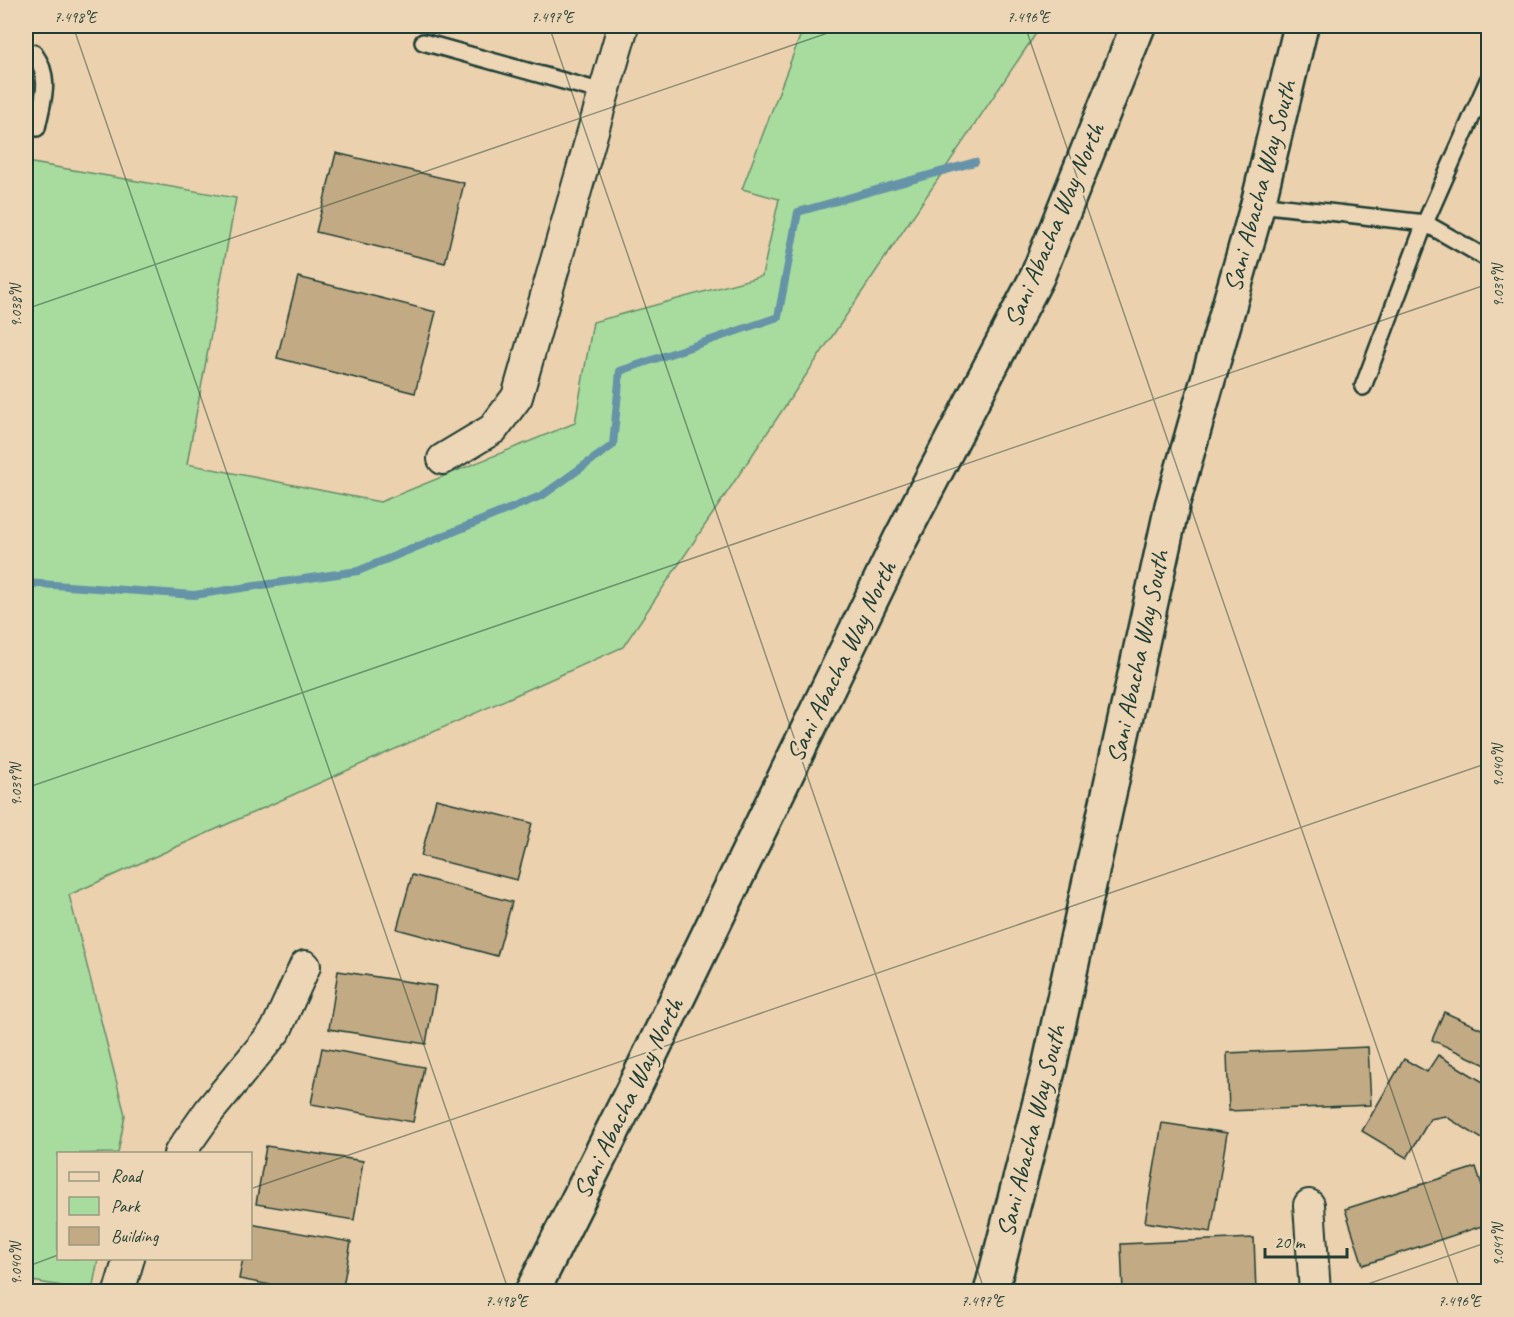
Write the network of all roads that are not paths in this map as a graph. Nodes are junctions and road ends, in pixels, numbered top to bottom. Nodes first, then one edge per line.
1 (622, 26) edge
2 (1138, 26) edge
3 (1301, 26) edge
4 (423, 42) dead end
5 (26, 51) edge
6 (1488, 80) edge
7 (603, 92) junction
8 (38, 128) dead end
9 (1258, 204) junction
10 (1425, 224) junction
11 (1488, 259) edge
12 (1363, 387) dead end
13 (443, 459) dead end
14 (305, 966) dead end
15 (180, 1152) edge
16 (1309, 1205) dead end
17 (128, 1260) edge
18 (119, 1292) edge
19 (532, 1292) edge
20 (991, 1292) edge
21 (1315, 1292) edge

1 - 7 street
2 - 19 highway, Sani Abacha Way North
3 - 9 highway, Sani Abacha Way South
4 - 7 lane
5 - 8 lane
6 - 10 lane
7 - 13 street
9 - 10 lane
9 - 20 highway, Sani Abacha Way South
10 - 11 lane
10 - 12 lane
14 - 15 street
16 - 21 street
17 - 18 street

